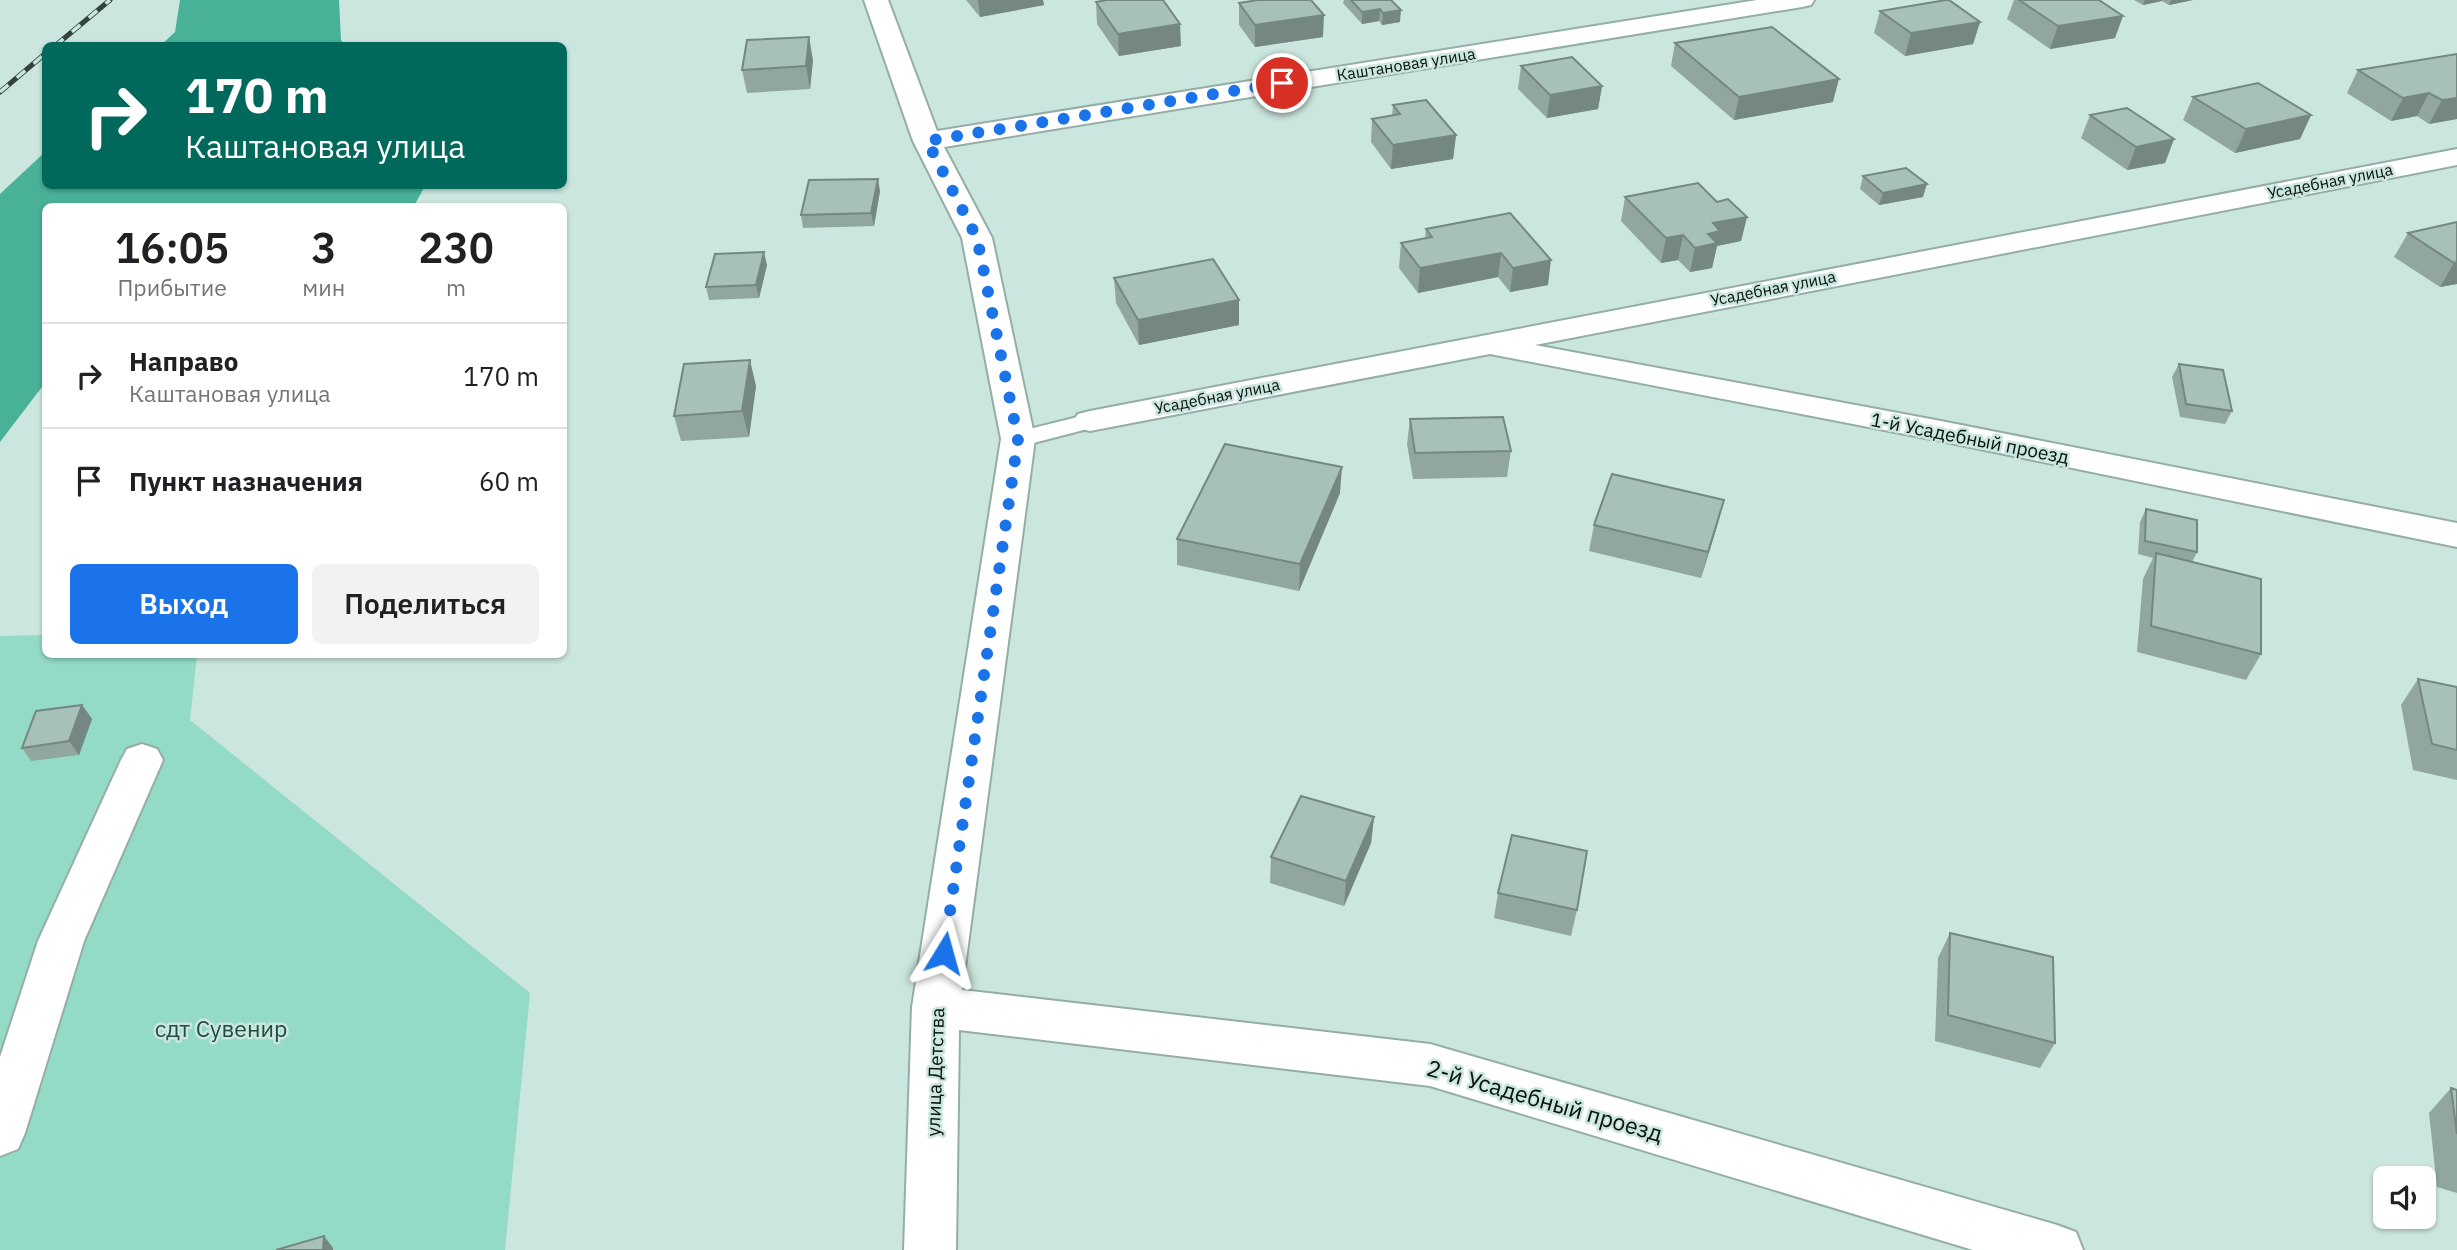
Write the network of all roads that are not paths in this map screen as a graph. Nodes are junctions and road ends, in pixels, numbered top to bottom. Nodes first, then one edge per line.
1 (876, 0) edge
2 (1802, 0) edge
3 (927, 141) junction
4 (2457, 157) edge
5 (1483, 345) junction
6 (1090, 421) joint
7 (1018, 439) junction
8 (2457, 535) edge
9 (142, 760) dead end
10 (936, 1007) junction
11 (0, 1133) edge
12 (930, 1250) edge
13 (2057, 1250) edge

1 - 3 street, улица Детства
2 - 3 street, Каштановая улица
3 - 7 street, улица Детства
4 - 5 street, Усадебная улица
5 - 6 street, Усадебная улица
5 - 8 street, 1-й Усадебный проезд
6 - 7 lane
7 - 10 street, улица Детства
9 - 11 street
10 - 12 street, улица Детства
10 - 13 street, 2-й Усадебный проезд

